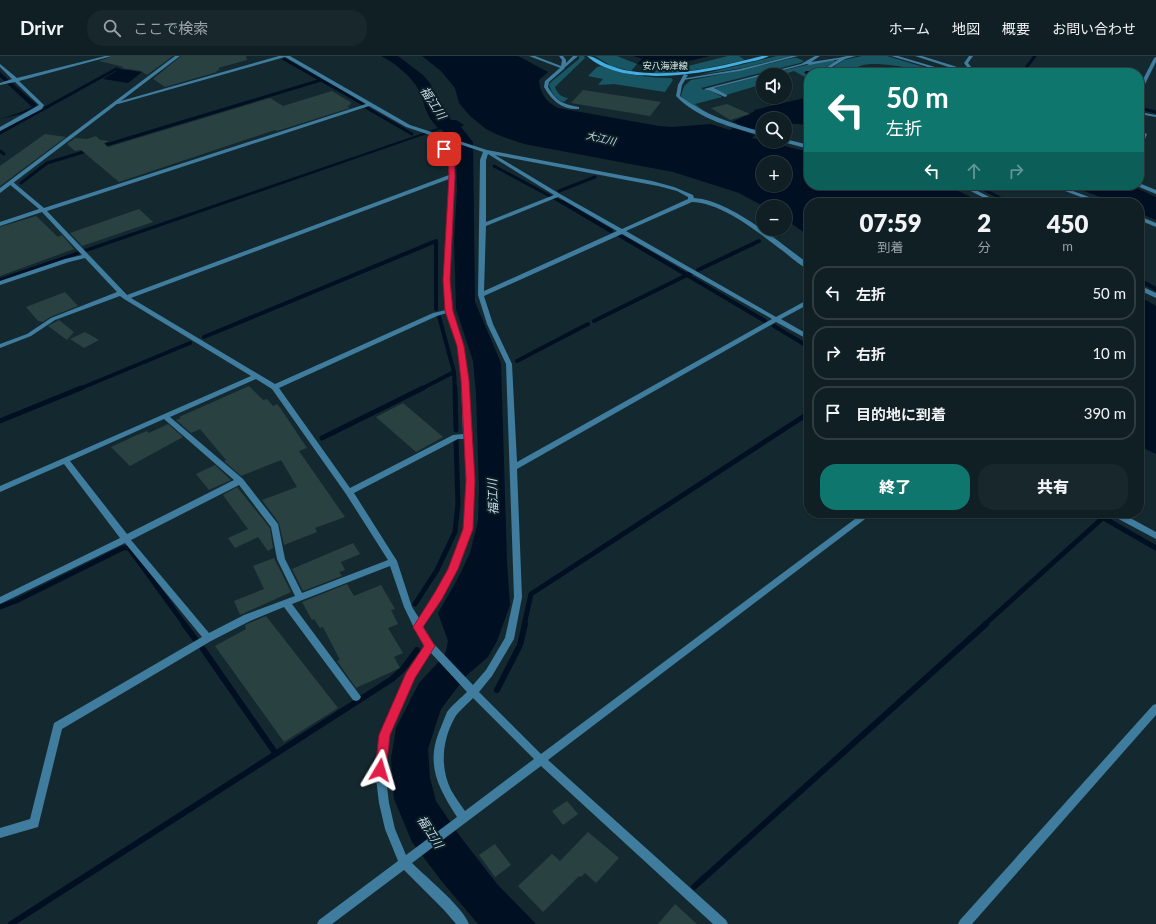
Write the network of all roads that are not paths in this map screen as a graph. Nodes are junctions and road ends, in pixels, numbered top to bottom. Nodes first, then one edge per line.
1 (110, 56) edge
2 (178, 56) edge
3 (284, 56) edge
4 (287, 56) edge
5 (531, 56) edge
6 (561, 56) edge
7 (576, 56) edge
8 (589, 56) edge
9 (767, 56) edge
10 (796, 56) edge
11 (818, 56) edge
12 (854, 56) edge
13 (893, 56) edge
14 (917, 56) edge
15 (971, 56) edge
16 (805, 58) dead end
17 (844, 58) junction
18 (1156, 58) edge
19 (810, 60) junction
20 (803, 64) junction
21 (0, 65) edge
22 (563, 68) junction
23 (788, 68) edge
24 (830, 68) edge
25 (935, 68) edge
26 (957, 68) edge
27 (970, 68) edge
28 (756, 76) edge
29 (685, 77) junction
30 (15, 81) junction
31 (1144, 82) edge
32 (2, 84) edge
33 (725, 96) dead end
34 (116, 103) junction
35 (370, 104) junction
36 (577, 108) dead end
37 (1144, 114) edge
38 (1156, 116) edge
39 (0, 129) edge
40 (756, 132) edge
41 (431, 134) junction
42 (792, 142) edge
43 (804, 144) edge
44 (801, 145) junction
45 (804, 146) edge
46 (483, 150) junction
47 (452, 176) junction
48 (11, 183) junction
49 (1144, 187) edge
50 (972, 190) edge
51 (1066, 190) edge
52 (0, 192) edge
53 (1156, 192) edge
54 (555, 196) junction
55 (988, 198) edge
56 (1088, 198) edge
57 (691, 200) junction
58 (43, 210) junction
59 (1144, 220) edge
60 (0, 224) edge
61 (483, 225) junction
62 (1156, 225) edge
63 (621, 231) junction
64 (84, 254) junction
65 (804, 264) edge
66 (0, 283) edge
67 (1144, 290) edge
68 (481, 295) junction
69 (124, 296) junction
70 (1156, 296) edge
71 (804, 304) edge
72 (449, 311) junction
73 (777, 319) junction
74 (804, 335) edge
75 (0, 346) edge
76 (256, 376) junction
77 (275, 387) junction
78 (165, 416) junction
79 (467, 436) junction
80 (65, 460) junction
81 (514, 468) junction
82 (240, 481) junction
83 (0, 489) edge
84 (349, 492) junction
85 (862, 518) edge
86 (1123, 518) edge
87 (1156, 536) edge
88 (126, 539) junction
89 (393, 561) junction
90 (300, 597) junction
91 (0, 601) edge
92 (286, 603) junction
93 (418, 627) junction
94 (208, 638) junction
95 (431, 647) junction
96 (472, 691) junction
97 (356, 697) dead end
98 (1156, 708) edge
99 (541, 760) junction
100 (460, 820) junction
101 (0, 833) edge
102 (407, 861) junction
103 (322, 924) edge
104 (463, 924) edge
105 (722, 924) edge
106 (964, 924) edge

1 - 30 street
2 - 34 street
3 - 34 street
4 - 35 street
5 - 22 street
6 - 22 street
7 - 22 street
8 - 29 main road, 安八海津線
9 - 29 main road, 安八海津線
10 - 29 street
11 - 19 street
12 - 17 street
13 - 25 street
14 - 26 street
15 - 27 street
16 - 19 street
17 - 20 street
17 - 24 street
18 - 31 street
19 - 20 street
20 - 23 street
21 - 30 street
22 - 36 street
28 - 33 street
29 - 40 street
30 - 32 street
30 - 39 street
34 - 48 street
35 - 41 street
35 - 58 street
37 - 38 street
41 - 46 street
41 - 47 street
42 - 44 street
43 - 44 street
44 - 45 street
46 - 54 street
46 - 57 street
46 - 61 street
47 - 69 street
47 - 72 street
48 - 52 street
48 - 58 street
49 - 53 street
50 - 55 street
51 - 56 street
54 - 61 street
54 - 63 street
57 - 63 street
57 - 65 street
58 - 60 street
58 - 64 street
59 - 62 street
61 - 68 street
63 - 68 street
63 - 73 street
64 - 66 street
64 - 69 street
67 - 70 street
68 - 81 street
69 - 75 street
69 - 76 street
71 - 73 street
72 - 77 street
72 - 79 street
73 - 74 street
73 - 81 street
76 - 77 street
76 - 78 street
77 - 84 street
78 - 80 street
78 - 82 street
79 - 84 street
79 - 93 street
80 - 83 street
80 - 88 street
81 - 96 street
82 - 88 street
82 - 90 street
84 - 89 street
85 - 99 street
86 - 87 street
88 - 91 street
88 - 94 street
89 - 90 street
89 - 93 street
90 - 92 street
92 - 94 street
92 - 97 street
93 - 95 street
94 - 101 street
95 - 96 street
95 - 102 street
96 - 99 street
96 - 100 street
98 - 106 street
99 - 100 street
99 - 105 street
100 - 102 street
102 - 103 street
102 - 104 street

